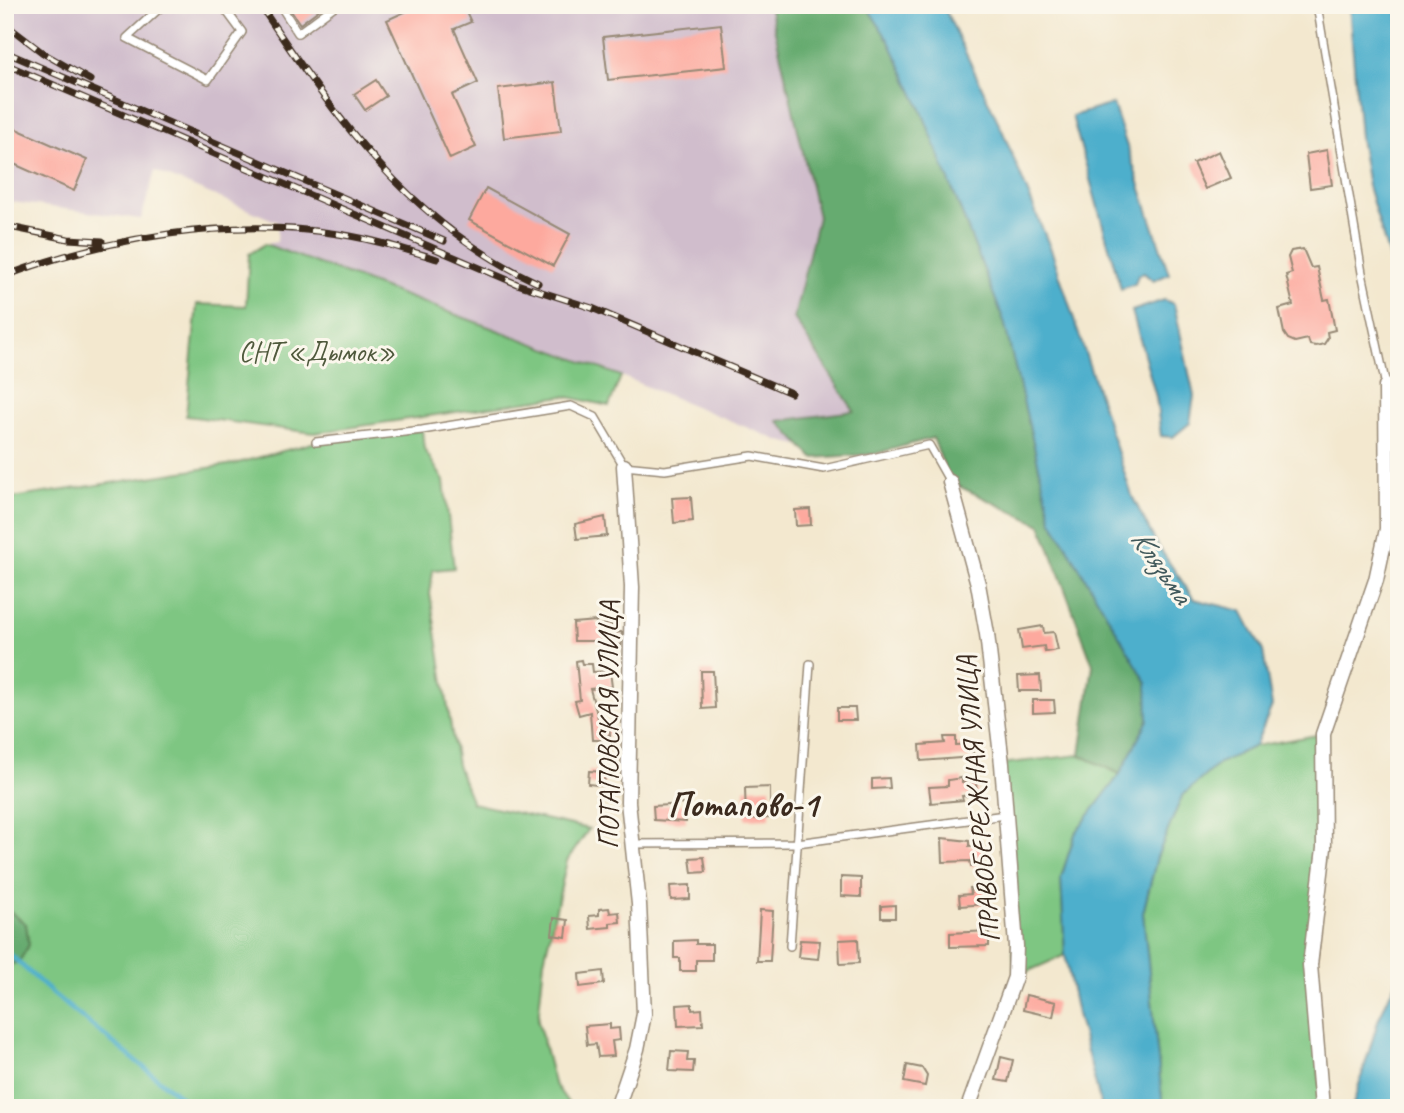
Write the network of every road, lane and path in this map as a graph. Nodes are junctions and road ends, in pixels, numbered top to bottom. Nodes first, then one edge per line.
1 (163, 5) edge
2 (222, 5) edge
3 (280, 5) edge
4 (336, 5) edge
5 (1317, 5) edge
6 (1386, 386) joint
7 (316, 442) dead end
8 (624, 466) junction
9 (950, 482) joint
10 (810, 664) dead end
11 (1005, 815) junction
12 (797, 843) junction
13 (630, 844) junction
14 (790, 946) dead end
15 (617, 1107) edge
16 (968, 1108) edge
17 (1322, 1108) edge

1 - 2 lane
3 - 4 lane
5 - 6 lane
6 - 17 street
7 - 8 lane
8 - 9 lane
8 - 13 street, ПОТАПОВСКАЯ УЛИЦА
9 - 11 street, ПРАВОБЕРЕЖНАЯ УЛИЦА
10 - 12 lane
11 - 12 lane
11 - 16 street, ПРАВОБЕРЕЖНАЯ УЛИЦА
12 - 13 lane
12 - 14 lane
13 - 15 street, ПОТАПОВСКАЯ УЛИЦА

